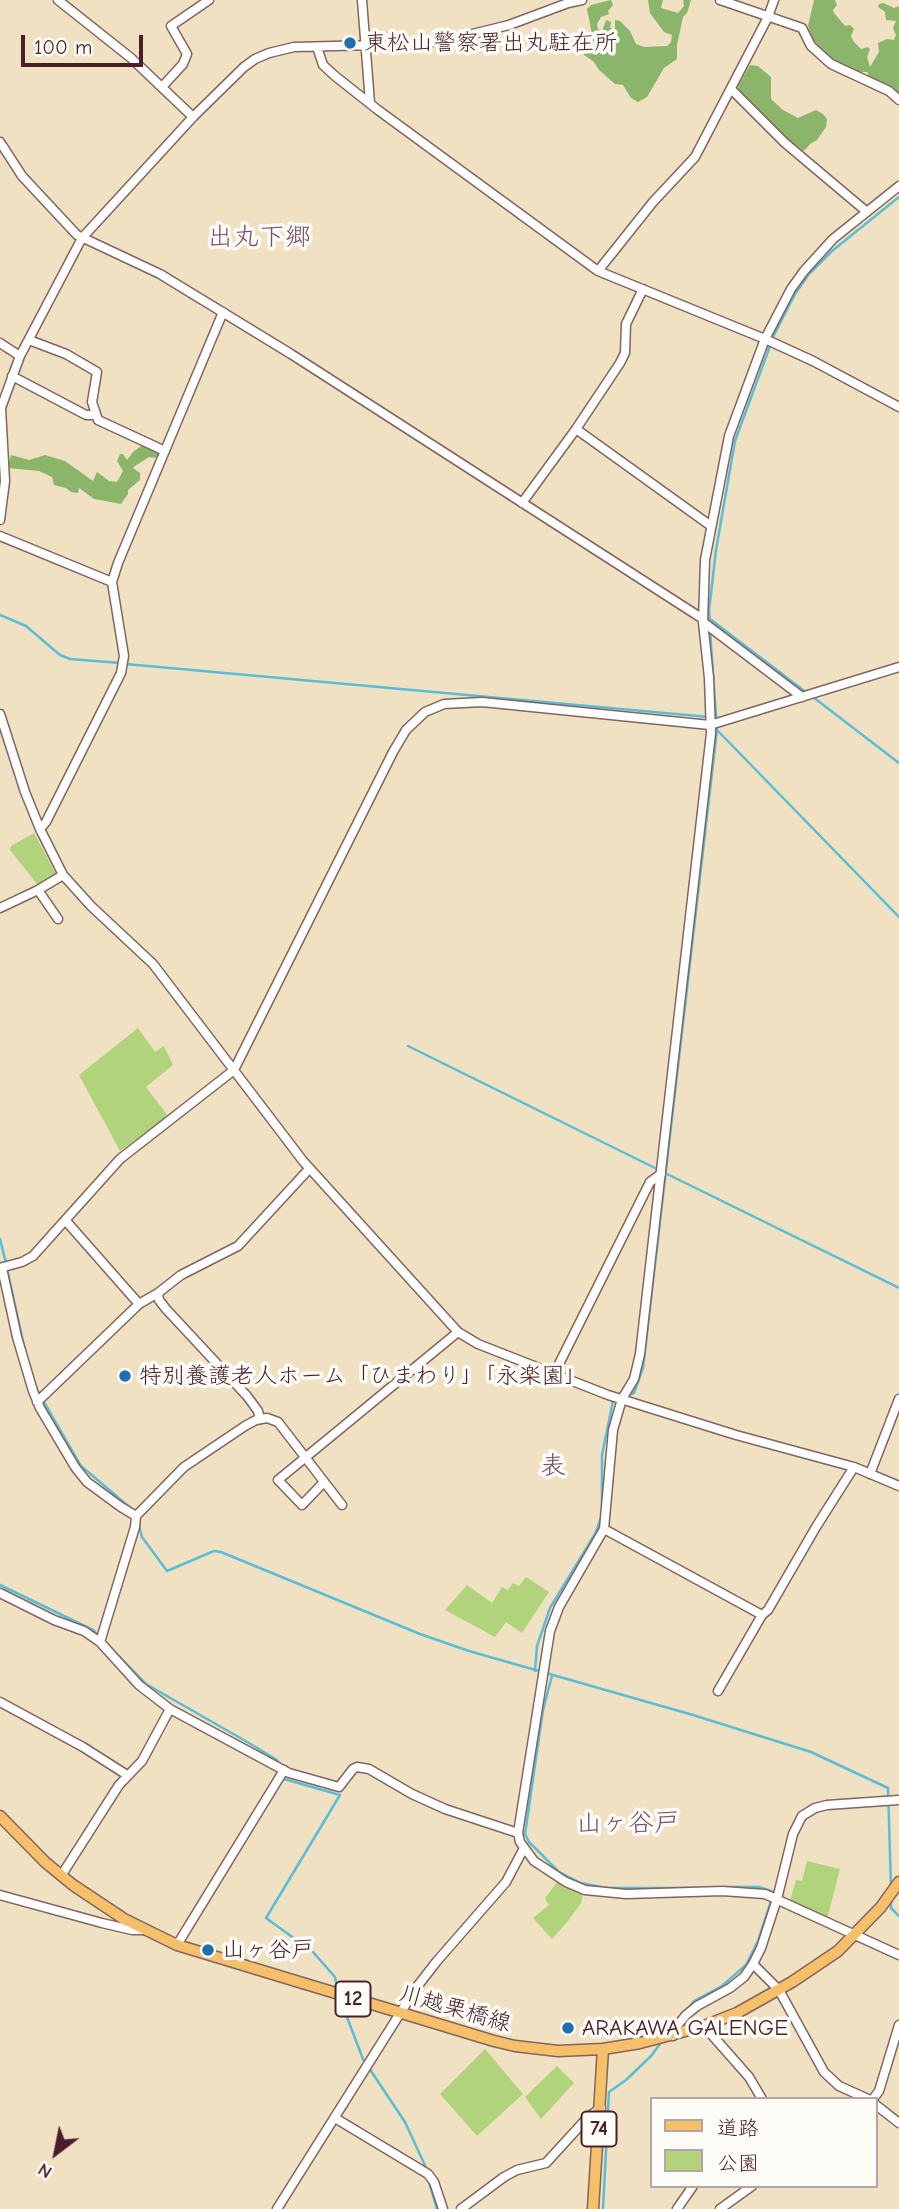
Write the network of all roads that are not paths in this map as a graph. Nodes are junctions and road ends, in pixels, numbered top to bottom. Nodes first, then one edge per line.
1 (58, 0) edge
2 (209, 0) edge
3 (362, 0) edge
4 (582, 0) edge
5 (720, 0) edge
6 (774, 0) edge
7 (768, 17) junction
8 (367, 44) junction
9 (317, 47) junction
10 (162, 87) junction
11 (731, 89) junction
12 (899, 100) edge
13 (370, 103) junction
14 (193, 117) junction
15 (0, 142) edge
16 (899, 186) edge
17 (867, 212) junction
18 (82, 237) junction
19 (598, 271) junction
20 (643, 289) junction
21 (223, 312) junction
22 (765, 339) junction
23 (29, 340) junction
24 (0, 343) edge
25 (20, 356) junction
26 (12, 376) junction
27 (899, 407) edge
28 (1, 408) edge
29 (95, 415) junction
30 (576, 429) junction
31 (165, 451) junction
32 (523, 503) junction
33 (0, 519) edge
34 (711, 526) junction
35 (0, 536) edge
36 (112, 582) junction
37 (703, 621) junction
38 (899, 667) edge
39 (802, 697) junction
40 (0, 714) edge
41 (710, 725) junction
42 (40, 829) junction
43 (62, 875) junction
44 (38, 890) junction
45 (0, 908) edge
46 (58, 919) dead end
47 (234, 1070) junction
48 (309, 1169) junction
49 (661, 1174) junction
50 (66, 1221) junction
51 (1, 1268) edge
52 (158, 1293) junction
53 (139, 1304) junction
54 (458, 1332) junction
55 (554, 1374) junction
56 (622, 1399) junction
57 (899, 1399) edge
58 (37, 1402) junction
59 (260, 1419) junction
60 (306, 1458) junction
61 (854, 1468) junction
62 (870, 1474) junction
63 (323, 1483) junction
64 (899, 1486) edge
65 (342, 1505) dead end
66 (136, 1516) junction
67 (604, 1528) junction
68 (0, 1593) edge
69 (762, 1615) junction
70 (100, 1642) junction
71 (718, 1691) dead end
72 (0, 1702) edge
73 (170, 1709) junction
74 (284, 1770) junction
75 (127, 1775) junction
76 (899, 1800) edge
77 (0, 1816) edge
78 (518, 1833) junction
79 (524, 1848) junction
80 (61, 1876) junction
81 (899, 1882) edge
82 (0, 1895) edge
83 (776, 1899) junction
84 (146, 1930) junction
85 (854, 1936) junction
86 (177, 1945) junction
87 (899, 1955) edge
88 (753, 1964) junction
89 (779, 1990) junction
90 (400, 2013) junction
91 (899, 2025) edge
92 (704, 2026) junction
93 (673, 2036) junction
94 (603, 2049) junction
95 (761, 2097) edge
96 (866, 2097) edge
97 (873, 2097) edge
98 (878, 2107) edge
99 (601, 2108) junction
100 (335, 2118) junction
101 (899, 2123) edge
102 (692, 2188) edge
103 (749, 2188) edge
104 (465, 2208) edge
105 (277, 2209) edge
106 (443, 2209) edge
107 (593, 2209) edge
108 (677, 2209) edge
109 (720, 2209) edge

1 - 10 street
2 - 10 street
3 - 8 street
4 - 8 street
5 - 7 street
6 - 7 street
7 - 11 street
7 - 12 street
8 - 9 street
8 - 13 street
9 - 13 street
9 - 14 street
10 - 14 street
11 - 17 street
11 - 19 street
13 - 19 street
14 - 18 street
15 - 18 street
16 - 17 street
17 - 22 street
18 - 21 street
18 - 23 street
19 - 20 street
20 - 22 street
20 - 30 street
21 - 31 street
21 - 32 street
22 - 27 street
22 - 34 street
23 - 25 street
23 - 29 street
24 - 25 street
25 - 26 street
26 - 28 street
26 - 29 street
28 - 33 street
29 - 31 street
30 - 32 street
30 - 34 street
31 - 36 street
32 - 37 street
34 - 37 street
35 - 36 street
36 - 42 street
37 - 39 street
37 - 41 street
38 - 39 street
39 - 41 street
40 - 42 street
41 - 47 street
41 - 49 street
42 - 43 street
43 - 44 street
43 - 47 street
44 - 45 street
44 - 46 street
47 - 48 street
47 - 50 street
48 - 52 street
48 - 54 street
49 - 55 street
49 - 56 street
50 - 51 street
50 - 53 street
51 - 58 street
52 - 53 street
52 - 59 street
53 - 58 street
54 - 55 street
54 - 60 street
55 - 56 street
56 - 61 street
56 - 67 street
57 - 62 street
58 - 66 street
59 - 60 street
59 - 66 street
60 - 63 street
60 - 63 street
61 - 62 street
61 - 69 street
62 - 64 street
63 - 65 street
66 - 70 street
67 - 69 street
67 - 78 street
68 - 70 street
69 - 71 street
70 - 73 street
72 - 75 street
73 - 74 street
73 - 75 street
74 - 78 street
74 - 86 street
75 - 80 street
76 - 83 street
77 - 80 main road, 川越栗橋線 / 12
78 - 79 street
79 - 83 street
79 - 90 street
80 - 84 main road, 川越栗橋線 / 12
81 - 85 main road, 川越栗橋線 / 12
82 - 84 street
83 - 85 street
83 - 88 street
84 - 86 main road, 川越栗橋線 / 12
85 - 87 street
85 - 89 main road, 川越栗橋線 / 12
86 - 90 main road, 川越栗橋線 / 12
88 - 89 street
88 - 93 street
89 - 92 main road, 川越栗橋線 / 12
89 - 96 street
90 - 94 main road, 川越栗橋線 / 12
90 - 100 street
91 - 97 street
92 - 93 main road, 川越栗橋線 / 12
92 - 95 street
93 - 94 main road, 川越栗橋線 / 12
94 - 99 main road, 74
98 - 101 street
99 - 104 street
99 - 107 main road, 74
100 - 105 street
100 - 106 street
102 - 108 street
103 - 109 street

